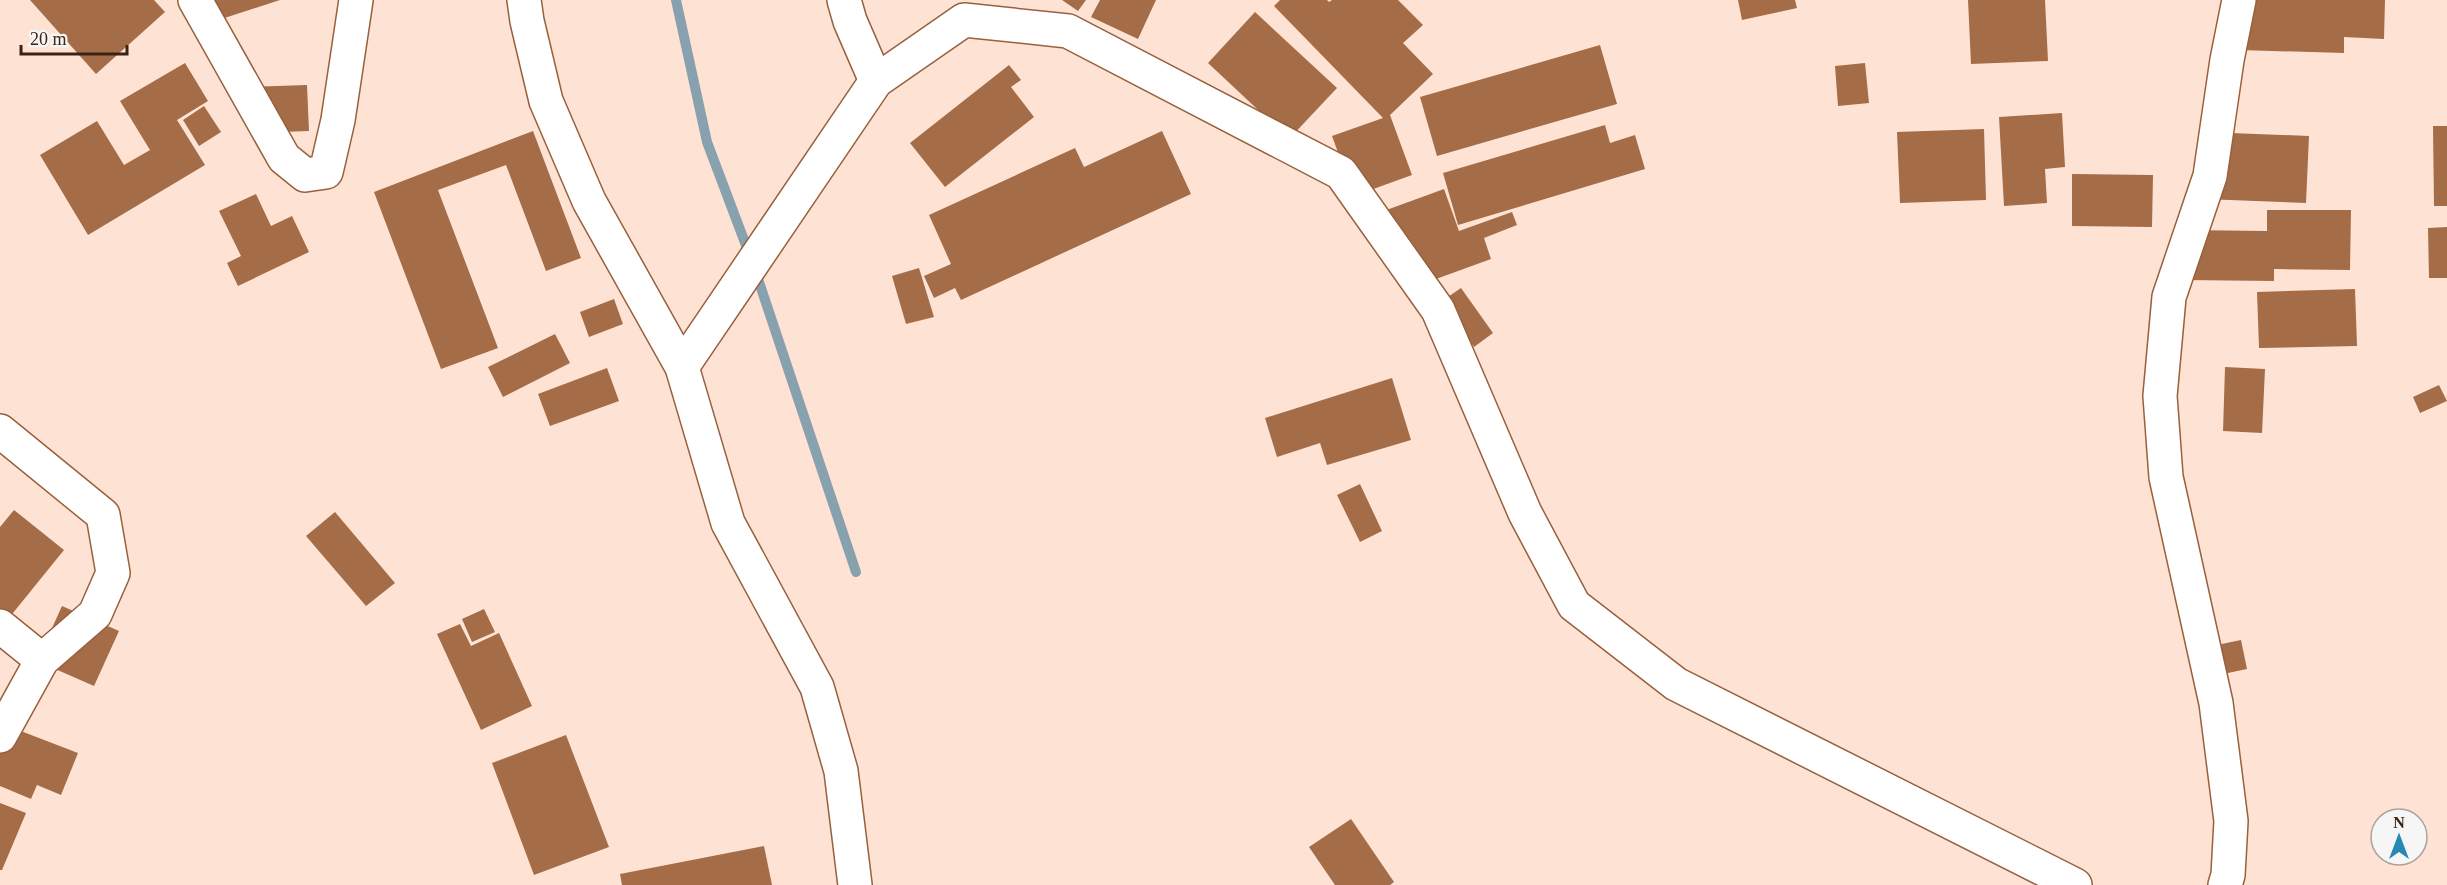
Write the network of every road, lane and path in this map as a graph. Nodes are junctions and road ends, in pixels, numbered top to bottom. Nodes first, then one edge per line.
1 (195, 0) edge
2 (356, 0) edge
3 (524, 0) edge
4 (844, 0) edge
5 (2239, 0) edge
6 (876, 81) junction
7 (682, 367) junction
8 (0, 431) edge
9 (0, 626) edge
10 (42, 660) junction
11 (0, 736) edge
12 (855, 885) edge
13 (2074, 885) edge
14 (2225, 885) edge

1 - 2 street
3 - 7 street
4 - 6 street
5 - 14 street
6 - 7 street
6 - 13 street
7 - 12 street
8 - 10 street
9 - 10 street
10 - 11 street

